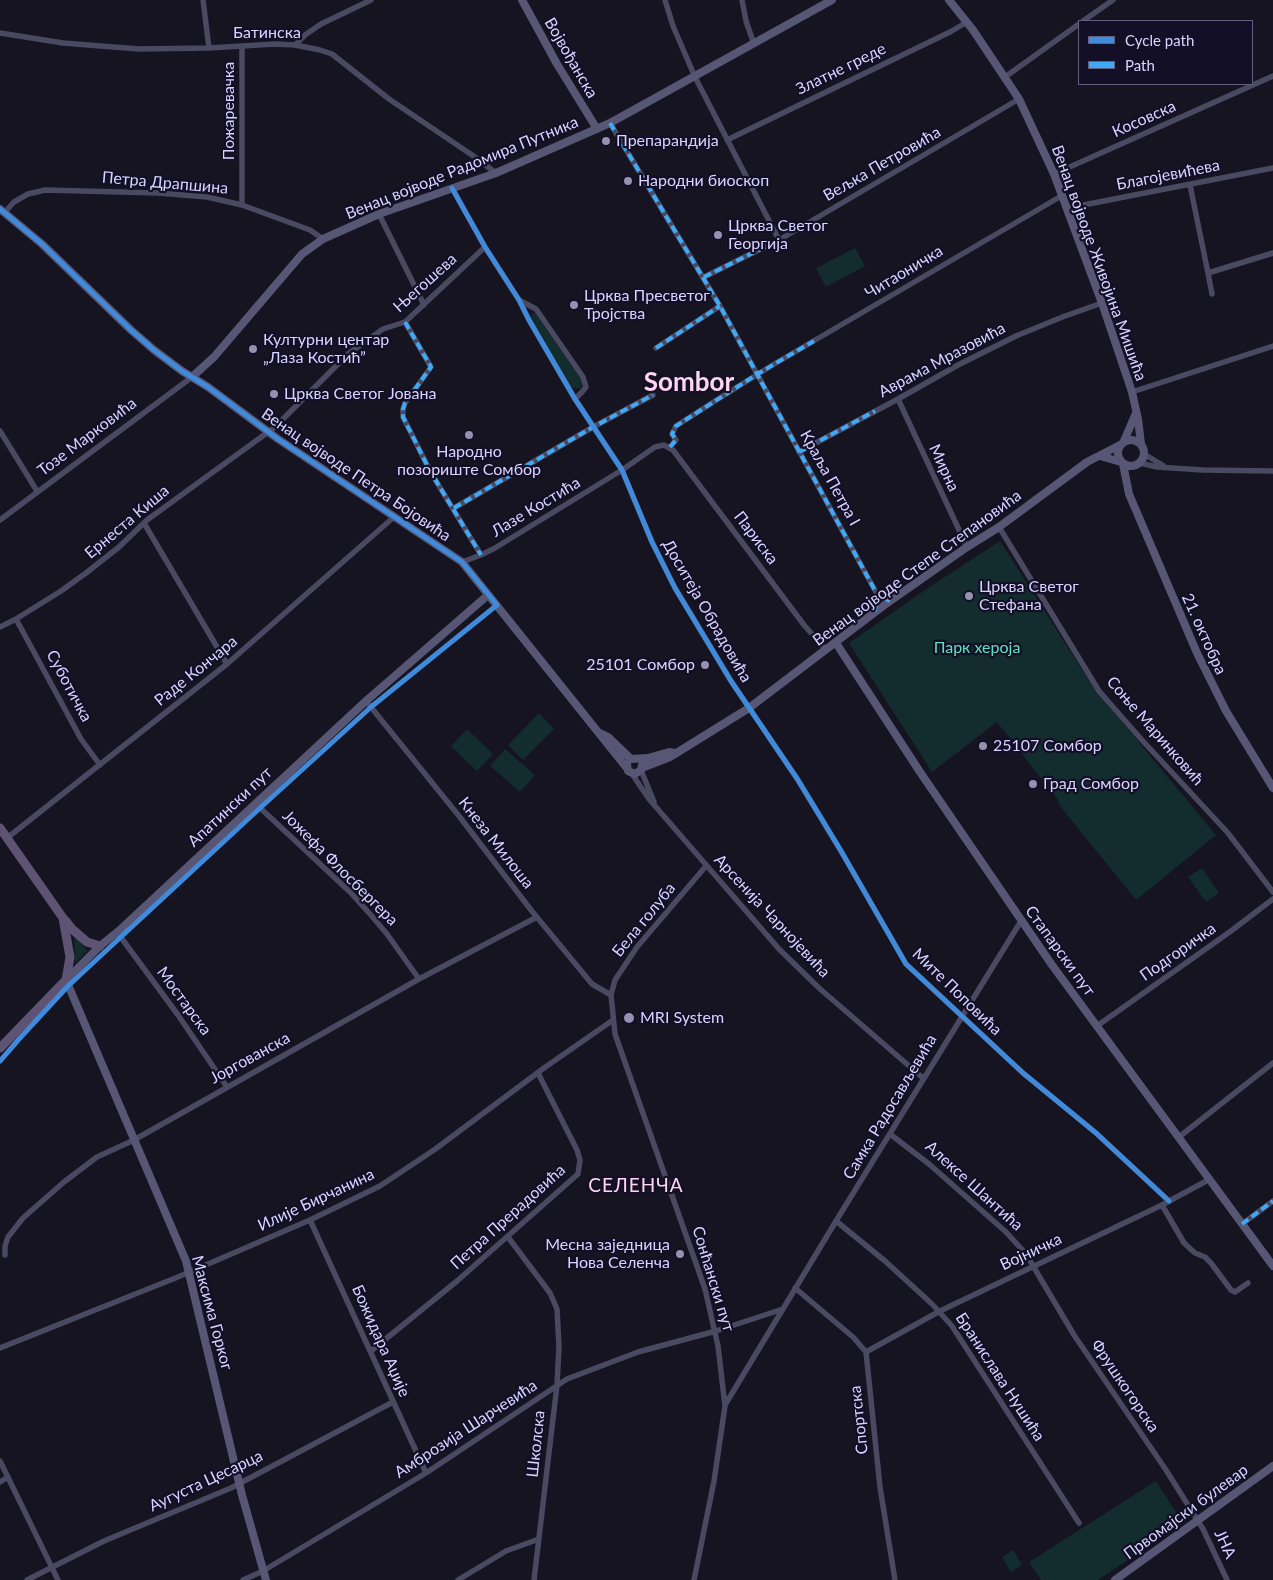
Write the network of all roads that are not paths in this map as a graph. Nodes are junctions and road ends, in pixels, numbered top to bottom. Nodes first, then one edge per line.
1 (203, 0) edge
2 (371, 0) edge
3 (522, 0) edge
4 (665, 0) edge
5 (742, 0) edge
6 (832, 0) edge
7 (949, 0) edge
8 (1113, 0) edge
9 (1084, 20) edge
10 (967, 22) junction
11 (1078, 25) edge
12 (0, 33) edge
13 (754, 44) junction
14 (295, 45) junction
15 (242, 46) junction
16 (209, 48) junction
17 (1273, 76) edge
18 (695, 77) junction
19 (1005, 77) junction
20 (1253, 85) edge
21 (1253, 85) edge
22 (1019, 99) junction
23 (610, 123) junction
24 (597, 129) junction
25 (727, 140) junction
26 (1273, 168) edge
27 (496, 173) junction
28 (1054, 174) junction
29 (1190, 186) junction
30 (452, 188) junction
31 (1063, 196) junction
32 (242, 205) junction
33 (1068, 208) junction
34 (2, 210) edge
35 (379, 214) junction
36 (324, 239) junction
37 (780, 240) junction
38 (485, 247) junction
39 (1273, 254) edge
40 (1208, 273) junction
41 (704, 276) junction
42 (1212, 294) dead end
43 (519, 300) junction
44 (1102, 304) junction
45 (424, 305) junction
46 (720, 306) junction
47 (405, 322) junction
48 (1273, 346) edge
49 (656, 348) dead end
50 (758, 373) junction
51 (192, 377) junction
52 (1132, 392) junction
53 (652, 395) dead end
54 (574, 398) junction
55 (898, 399) junction
56 (1136, 413) junction
57 (593, 428) junction
58 (0, 431) edge
59 (268, 432) junction
60 (1122, 443) junction
61 (1141, 444) junction
62 (667, 446) junction
63 (799, 452) junction
64 (1144, 454) junction
65 (1100, 456) junction
66 (1122, 463) junction
67 (1139, 464) junction
68 (1166, 468) junction
69 (622, 470) junction
70 (1273, 471) edge
71 (1127, 484) junction
72 (37, 491) junction
73 (454, 508) junction
74 (395, 516) junction
75 (0, 520) edge
76 (144, 523) junction
77 (999, 527) junction
78 (967, 547) junction
79 (481, 555) junction
80 (462, 562) junction
81 (488, 594) junction
82 (878, 596) junction
83 (890, 601) junction
84 (875, 611) junction
85 (16, 619) junction
86 (0, 627) edge
87 (836, 643) junction
88 (826, 650) junction
89 (227, 664) junction
90 (366, 701) junction
91 (749, 708) junction
92 (675, 753) junction
93 (632, 762) junction
94 (100, 765) junction
95 (642, 769) junction
96 (632, 774) junction
97 (1273, 788) edge
98 (256, 804) junction
99 (654, 804) junction
100 (0, 828) edge
101 (7, 838) junction
102 (706, 866) junction
103 (1273, 892) edge
104 (1273, 899) edge
105 (537, 917) junction
106 (63, 918) junction
107 (1021, 921) junction
108 (117, 932) junction
109 (100, 946) junction
110 (419, 979) junction
111 (66, 980) junction
112 (610, 995) junction
113 (962, 1015) junction
114 (613, 1020) junction
115 (1097, 1026) junction
116 (0, 1048) edge
117 (1273, 1063) edge
118 (538, 1073) junction
119 (923, 1078) junction
120 (227, 1087) junction
121 (890, 1134) junction
122 (1179, 1137) junction
123 (134, 1140) junction
124 (1210, 1179) junction
125 (1273, 1200) edge
126 (1169, 1201) junction
127 (1162, 1205) junction
128 (310, 1220) junction
129 (836, 1221) junction
130 (1242, 1224) junction
131 (508, 1237) junction
132 (4, 1255) dead end
133 (1033, 1266) junction
134 (1273, 1266) edge
135 (189, 1272) junction
136 (1248, 1283) dead end
137 (795, 1288) junction
138 (783, 1309) junction
139 (940, 1312) junction
140 (716, 1331) junction
141 (0, 1348) edge
142 (371, 1351) junction
143 (866, 1352) junction
144 (557, 1385) junction
145 (393, 1402) junction
146 (725, 1406) junction
147 (0, 1462) edge
148 (1273, 1466) edge
149 (426, 1473) junction
150 (8, 1477) junction
151 (0, 1482) edge
152 (240, 1483) junction
153 (1197, 1520) junction
154 (1079, 1523) dead end
155 (539, 1539) junction
156 (52, 1568) junction
157 (263, 1571) junction
158 (27, 1580) edge
159 (58, 1580) edge
160 (243, 1580) edge
161 (266, 1580) edge
162 (458, 1580) edge
163 (534, 1580) edge
164 (694, 1580) edge
165 (895, 1580) edge
166 (1115, 1580) edge
167 (1227, 1580) edge

1 - 16 street
2 - 14 street
3 - 24 main road, Војвођанска
4 - 18 street
5 - 13 street
6 - 13 main road, Венац војводе Радомира Путника
7 - 10 main road, Венац војводе Живојина Мишића
8 - 9 street
10 - 19 main road, Венац војводе Живојина Мишића
10 - 25 street, Златне греде
11 - 19 street
12 - 16 street, Батинска
13 - 18 main road, Венац војводе Радомира Путника
14 - 15 street, Батинска
14 - 27 street, Батинска
15 - 16 street, Батинска
15 - 32 street, Пожаревачка
17 - 20 street, Косовска
18 - 23 main road, Венац војводе Радомира Путника
18 - 25 street
19 - 22 main road, Венац војводе Живојина Мишића
21 - 28 street, Косовска
22 - 28 main road, Венац војводе Живојина Мишића
22 - 37 street, Вељка Петровића
23 - 24 main road, Венац војводе Радомира Путника
23 - 41 street
24 - 27 main road, Венац војводе Радомира Путника
25 - 37 street
26 - 29 street, Благојевићева
27 - 30 main road, Венац војводе Радомира Путника
28 - 31 main road, Венац војводе Живојина Мишића
29 - 33 street, Благојевићева
29 - 40 street
30 - 35 main road, Венац војводе Радомира Путника
30 - 38 street, Доситеја Обрадовића
31 - 33 main road, Венац војводе Живојина Мишића
31 - 50 street, Читаоничка
32 - 34 street, Петра Драпшина
32 - 36 street, Петра Драпшина
33 - 44 main road, Венац војводе Живојина Мишића
34 - 51 main road, Венац војводе Петра Бојовића
35 - 36 main road, Венац војводе Радомира Путника
35 - 45 street
36 - 51 main road, Венац војводе Радомира Путника
37 - 41 street, Вељка Петровића
38 - 43 street, Доситеја Обрадовића
38 - 45 street, Његошева
39 - 40 street
40 - 42 street
41 - 46 street, Краља Петра I
43 - 54 street, Доситеја Обрадовића
43 - 54 street
44 - 52 main road, Венац војводе Живојина Мишића
44 - 55 street, Аврама Мразовића
45 - 47 street, Његошева
46 - 49 street
46 - 50 street, Краља Петра I
47 - 59 street, Његошева
47 - 73 street
48 - 52 street
50 - 62 street
50 - 63 street, Краља Петра I
51 - 59 main road, Венац војводе Петра Бојовића
51 - 72 street, Тозе Марковића
52 - 56 main road, Венац војводе Живојина Мишића
53 - 57 street
54 - 57 street, Доситеја Обрадовића
55 - 63 street, Аврама Мразовића
55 - 78 street, Мирна
56 - 60 main road
56 - 61 main road, Венац војводе Живојина Мишића
57 - 69 street, Доситеја Обрадовића
57 - 73 street
58 - 72 street
59 - 74 main road, Венац војводе Петра Бојовића
59 - 76 street, Ернеста Киша
60 - 61 main road
60 - 65 main road, Венац војводе Степе Степановића
60 - 66 main road
61 - 64 main road
62 - 69 street, Лазе Костића
62 - 88 street, Париска
63 - 82 street, Краља Петра I
64 - 67 main road
64 - 68 street
65 - 66 main road
65 - 77 main road, Венац војводе Степе Степановића
66 - 67 main road
66 - 71 main road, 21. октобра
67 - 68 street
67 - 71 main road
68 - 70 street
69 - 79 street, Лазе Костића
69 - 91 street, Доситеја Обрадовића
71 - 97 main road, 21. октобра
72 - 75 street, Тозе Марковића
73 - 79 street
74 - 80 main road, Венац војводе Петра Бојовића
74 - 89 street, Раде Кончара
76 - 85 street, Ернеста Киша
76 - 89 street
77 - 78 main road, Венац војводе Степе Степановића
77 - 103 street, Соње Маринковић
78 - 83 main road, Венац војводе Степе Степановића
79 - 80 street, Лазе Костића
80 - 81 main road, Венац војводе Петра Бојовића
81 - 90 main road, Апатински пут
81 - 93 main road, Венац војводе Петра Бојовића
82 - 83 street
82 - 84 street
83 - 84 main road, Венац војводе Степе Степановића
84 - 87 main road, Венац војводе Степе Степановића
85 - 86 street, Ернеста Киша
85 - 94 street, Суботичка
87 - 88 main road, Венац војводе Степе Степановића
87 - 107 main road, Стапарски пут
88 - 91 main road, Венац војводе Степе Степановића
89 - 94 street, Раде Кончара
90 - 98 main road, Апатински пут
90 - 105 street, Кнеза Милоша
91 - 92 main road, Венац војводе Степе Степановића
91 - 113 street, Мите Поповића
92 - 93 main road, Венац војводе Степе Степановића
92 - 95 main road, Венац војводе Степе Степановића
93 - 95 main road
93 - 96 main road
94 - 101 street, Раде Кончара
95 - 96 main road
95 - 99 street, Арсенија Чарнојевића
96 - 99 street, Арсенија Чарнојевића
98 - 108 main road, Апатински пут
98 - 110 street, Јожефа Флосбергера
99 - 102 street, Арсенија Чарнојевића
100 - 101 main road
101 - 106 main road
102 - 112 street, Бела голуба
102 - 119 street, Арсенија Чарнојевића
104 - 115 street, Подгоричка
105 - 110 street, Јоргованска
105 - 112 street, Кнеза Милоша
106 - 109 main road
106 - 111 main road
107 - 113 street, Самка Радосављевића
107 - 115 main road, Стапарски пут
108 - 109 main road, Апатински пут
108 - 120 street, Мостарска
109 - 111 main road, Апатински пут
110 - 120 street, Јоргованска
111 - 116 main road, Апатински пут
111 - 123 main road, Максима Горког
112 - 114 street, Сонћански пут
113 - 119 street, Самка Радосављевића
113 - 126 street, Мите Поповића
114 - 118 street, Илије Бирчанина
114 - 140 street, Сонћански пут
115 - 122 main road, Стапарски пут
117 - 122 street
118 - 128 street, Илије Бирчанина
118 - 131 street, Петра Прерадовића
119 - 121 street, Самка Радосављевића
120 - 123 street, Јоргованска
121 - 129 street, Самка Радосављевића
121 - 133 street, Алексе Шантића
122 - 124 main road, Стапарски пут
123 - 132 street, Јоргованска
123 - 135 main road, Максима Горког
124 - 126 street, Војничка
124 - 130 main road, Стапарски пут
125 - 130 street
126 - 127 street, Војничка
127 - 133 street, Војничка
127 - 136 street
128 - 135 street, Илије Бирчанина
128 - 142 street, Божидара Аџије
129 - 137 street, Самка Радосављевића
129 - 139 street, Бранислава Нушића
130 - 134 main road, Стапарски пут
131 - 142 street, Петра Прерадовића
131 - 144 street, Школска
133 - 139 street, Војничка
133 - 153 street, Фрушкогорска
135 - 141 street, Илије Бирчанина
135 - 152 main road, Максима Горког
137 - 138 street, Самка Радосављевића
137 - 143 street
138 - 140 street
138 - 146 street, Самка Радосављевића
139 - 143 street, Војничка
139 - 154 street, Бранислава Нушића
140 - 144 street, Амброзија Шарчевића
140 - 146 street, Сонћански пут
142 - 145 street, Божидара Аџије
143 - 165 street, Спортска
144 - 149 street, Амброзија Шарчевића
144 - 155 street, Школска
145 - 149 street, Божидара Аџије
145 - 152 street, Аугуста Цесарца
146 - 164 street, Сонћански пут
147 - 150 street
148 - 153 main road, Првомајски булевар
149 - 157 street, Амброзија Шарчевића
150 - 151 street
150 - 156 street
152 - 156 street, Аугуста Цесарца
152 - 157 main road, Максима Горког
153 - 166 main road, Првомајски булевар
153 - 167 street, ЈНА
155 - 162 street
155 - 163 street, Школска
156 - 158 street, Аугуста Цесарца
156 - 159 street
157 - 160 street, Амброзија Шарчевића
157 - 161 main road, Максима Горког

